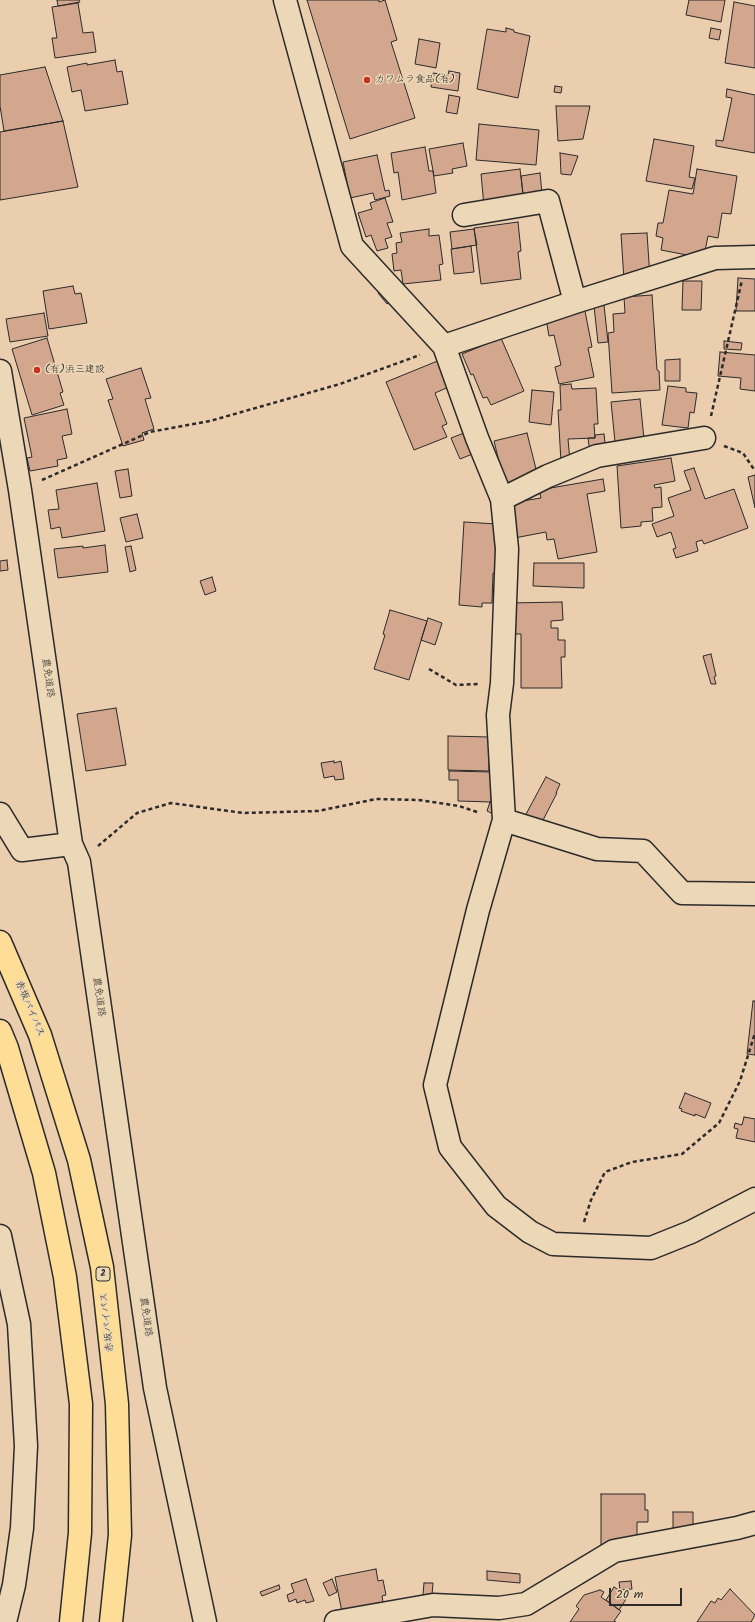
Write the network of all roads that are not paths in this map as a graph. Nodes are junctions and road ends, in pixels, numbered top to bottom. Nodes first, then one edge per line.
1 (284, 0) edge
2 (464, 215) dead end
3 (751, 257) edge
4 (575, 302) junction
5 (444, 346) junction
6 (0, 370) edge
7 (704, 438) road end
8 (502, 499) junction
9 (0, 814) edge
10 (504, 820) junction
11 (75, 853) junction
12 (755, 894) edge
13 (0, 942) edge
14 (0, 1031) edge
15 (755, 1199) edge
16 (0, 1236) edge
17 (755, 1523) edge
18 (510, 1614) edge
19 (5, 1622) edge
20 (71, 1622) edge
21 (111, 1622) edge
22 (205, 1622) edge
23 (336, 1622) edge

1 - 5 street
2 - 4 street
3 - 4 street
4 - 5 street
5 - 8 street
6 - 11 street, 農免道路
7 - 8 street
8 - 10 street
9 - 11 street
10 - 12 street
10 - 15 street
11 - 22 street, 農免道路
13 - 21 highway, 赤坂バイパス / 2
14 - 20 highway
16 - 19 street
17 - 18 street
18 - 23 street

